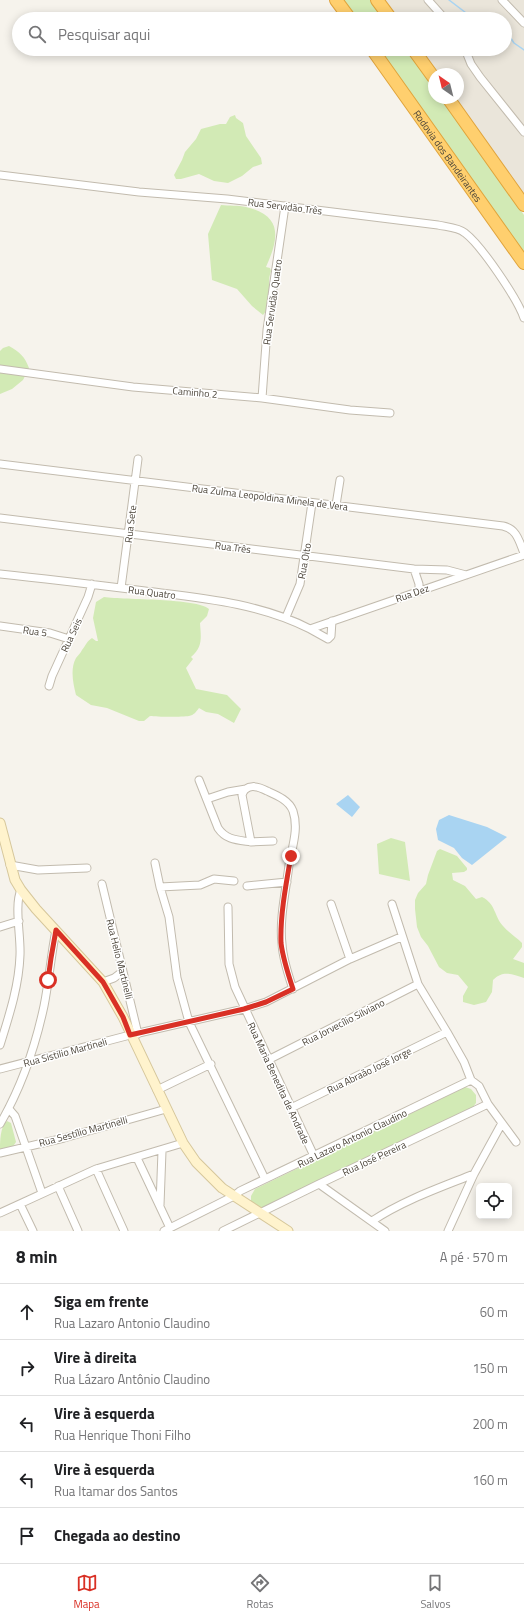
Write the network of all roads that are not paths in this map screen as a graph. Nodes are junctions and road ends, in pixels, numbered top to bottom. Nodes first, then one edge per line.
1 (336, 0) edge
2 (378, 0) edge
3 (428, 0) edge
4 (502, 0) edge
5 (345, 12) edge
6 (386, 12) edge
7 (439, 12) edge
8 (524, 23) edge
9 (377, 56) edge
10 (418, 56) edge
11 (468, 56) edge
12 (428, 70) edge
13 (452, 104) edge
14 (524, 132) edge
15 (0, 175) edge
16 (524, 205) edge
17 (285, 206) junction
18 (524, 263) edge
19 (524, 318) edge
20 (0, 369) edge
21 (262, 398) junction
22 (390, 413) dead end
23 (138, 459) dead end
24 (0, 464) edge
25 (340, 480) dead end
26 (135, 481) junction
27 (312, 503) junction
28 (336, 505) junction
29 (0, 518) edge
30 (128, 535) junction
31 (524, 554) edge
32 (305, 556) junction
33 (414, 569) junction
34 (438, 570) junction
35 (0, 574) edge
36 (466, 574) junction
37 (442, 583) junction
38 (92, 584) junction
39 (121, 588) junction
40 (419, 591) junction
41 (286, 617) junction
42 (332, 621) junction
43 (0, 626) edge
44 (310, 629) junction
45 (69, 638) junction
46 (49, 686) dead end
47 (199, 780) dead end
48 (246, 789) junction
49 (207, 799) junction
50 (0, 823) edge
51 (273, 841) dead end
52 (251, 842) junction
53 (155, 863) dead end
54 (10, 865) junction
55 (87, 868) dead end
56 (234, 881) dead end
57 (287, 882) junction
58 (102, 884) dead end
59 (247, 886) dead end
60 (160, 887) junction
61 (21, 890) junction
62 (331, 904) dead end
63 (392, 904) dead end
64 (228, 907) dead end
65 (19, 921) junction
66 (0, 927) edge
67 (56, 930) junction
68 (401, 937) junction
69 (350, 959) junction
70 (122, 972) junction
71 (103, 982) junction
72 (418, 984) junction
73 (293, 989) junction
74 (244, 1009) junction
75 (9, 1017) junction
76 (0, 1020) edge
77 (189, 1022) junction
78 (447, 1032) junction
79 (134, 1034) junction
80 (0, 1045) edge
81 (268, 1060) junction
82 (29, 1062) junction
83 (211, 1064) junction
84 (0, 1069) edge
85 (471, 1080) junction
86 (157, 1090) junction
87 (488, 1104) junction
88 (291, 1108) junction
89 (9, 1109) junction
90 (166, 1109) junction
91 (502, 1123) junction
92 (0, 1124) edge
93 (516, 1142) dead end
94 (183, 1143) junction
95 (25, 1146) junction
96 (162, 1151) junction
97 (0, 1153) edge
98 (314, 1156) junction
99 (137, 1158) junction
100 (96, 1169) junction
101 (474, 1174) junction
102 (265, 1179) junction
103 (319, 1184) junction
104 (58, 1186) junction
105 (42, 1193) junction
106 (234, 1196) junction
107 (20, 1204) junction
108 (160, 1207) junction
109 (0, 1213) edge
110 (260, 1213) junction
111 (372, 1221) junction
112 (167, 1230) edge
113 (33, 1231) edge
114 (78, 1231) edge
115 (124, 1231) edge
116 (223, 1231) edge
117 (288, 1231) edge
118 (385, 1231) edge
119 (448, 1231) edge

1 - 5 highway
2 - 6 highway
3 - 7 street
4 - 8 street
9 - 18 highway, Rodovia dos Bandeirantes
10 - 12 highway
11 - 14 street
13 - 16 highway
15 - 17 street, Rua Servidão Três
17 - 19 street, Rua Servidão Três
17 - 21 street, Rua Servidão Quatro
20 - 21 street, Caminho 2
21 - 22 street, Caminho 2
23 - 26 street, Rua Sete
24 - 26 street, Rua Zulma Leopoldina Minela de Vera
25 - 28 street
26 - 27 street, Rua Zulma Leopoldina Minela de Vera
26 - 30 street, Rua Sete
27 - 28 street, Rua Zulma Leopoldina Minela de Vera
27 - 32 street, Rua Oito
28 - 31 street, Rua Zulma Leopoldina Minela de Vera
29 - 30 street, Rua Três
30 - 32 street, Rua Três
30 - 39 street, Rua Sete
31 - 36 street, Rua Dez
32 - 33 street, Rua Três
32 - 41 street, Rua Oito
33 - 34 street, Rua Três
33 - 40 street
34 - 36 street, Rua Três
34 - 37 street
35 - 38 street, Rua Quatro
36 - 37 street, Rua Dez
37 - 40 street, Rua Dez
38 - 39 street, Rua Quatro
38 - 45 street, Rua Seis
39 - 41 street, Rua Quatro
40 - 42 street, Rua Dez
41 - 44 street, Rua Quatro
42 - 44 street, Rua Dez
42 - 44 street
43 - 45 street, Rua 5
45 - 46 street, Rua Seis
47 - 49 street
48 - 49 street
48 - 52 street
48 - 57 street
49 - 52 street
50 - 54 main road
51 - 52 street
53 - 60 street
54 - 55 street
54 - 61 main road
56 - 60 street
57 - 59 street
57 - 73 street
58 - 70 street, Rua Helio Martinelli
60 - 77 street
61 - 65 street
61 - 67 main road
62 - 69 street
63 - 68 street
64 - 74 street, Rua Maria Benedita de Andrade
65 - 66 street
65 - 75 street
67 - 71 main road
67 - 82 street
68 - 69 street, Rua Sistilio Martineli
68 - 72 street
69 - 73 street, Rua Sistilio Martineli
70 - 71 street
70 - 79 street, Rua Helio Martinelli
71 - 79 main road
72 - 78 street
72 - 81 street, Rua Jorvecílio Silviano
73 - 74 street, Rua Sistilio Martineli
74 - 77 street, Rua Sistilio Martineli
74 - 81 street, Rua Maria Benedita de Andrade
75 - 76 street
75 - 80 street
77 - 79 street, Rua Sistilio Martineli
77 - 83 street
78 - 85 street
78 - 88 street, Rua Abraão José Jorge
79 - 82 street, Rua Sistilio Martineli
79 - 86 main road
81 - 88 street, Rua Maria Benedita de Andrade
82 - 84 street, Rua Sistilio Martineli
82 - 89 street
83 - 86 street
83 - 102 street
85 - 87 street
85 - 98 street, Rua Lazaro Antonio Claudino
86 - 90 main road
87 - 91 street
87 - 103 street, Rua José Pereira
88 - 98 street, Rua Maria Benedita de Andrade
89 - 92 street
89 - 95 street
90 - 94 main road
90 - 95 street, Rua Sestílio Martinelli
91 - 93 street
91 - 101 street
94 - 96 street
94 - 106 main road
95 - 97 street, Rua Sestílio Martinelli
95 - 105 street
96 - 99 street
96 - 108 street
98 - 102 street, Rua Lazaro Antonio Claudino
99 - 100 street
99 - 108 street
100 - 104 street
100 - 115 street
101 - 111 street
101 - 119 street
102 - 106 street, Rua Lazaro Antonio Claudino
103 - 110 street, Rua José Pereira
103 - 111 street
104 - 105 street
104 - 114 street
105 - 107 street
106 - 110 main road
106 - 112 street, Rua Lazaro Antonio Claudino
107 - 109 street
107 - 113 street
108 - 112 street
110 - 116 street, Rua José Pereira
110 - 117 main road
111 - 118 street

